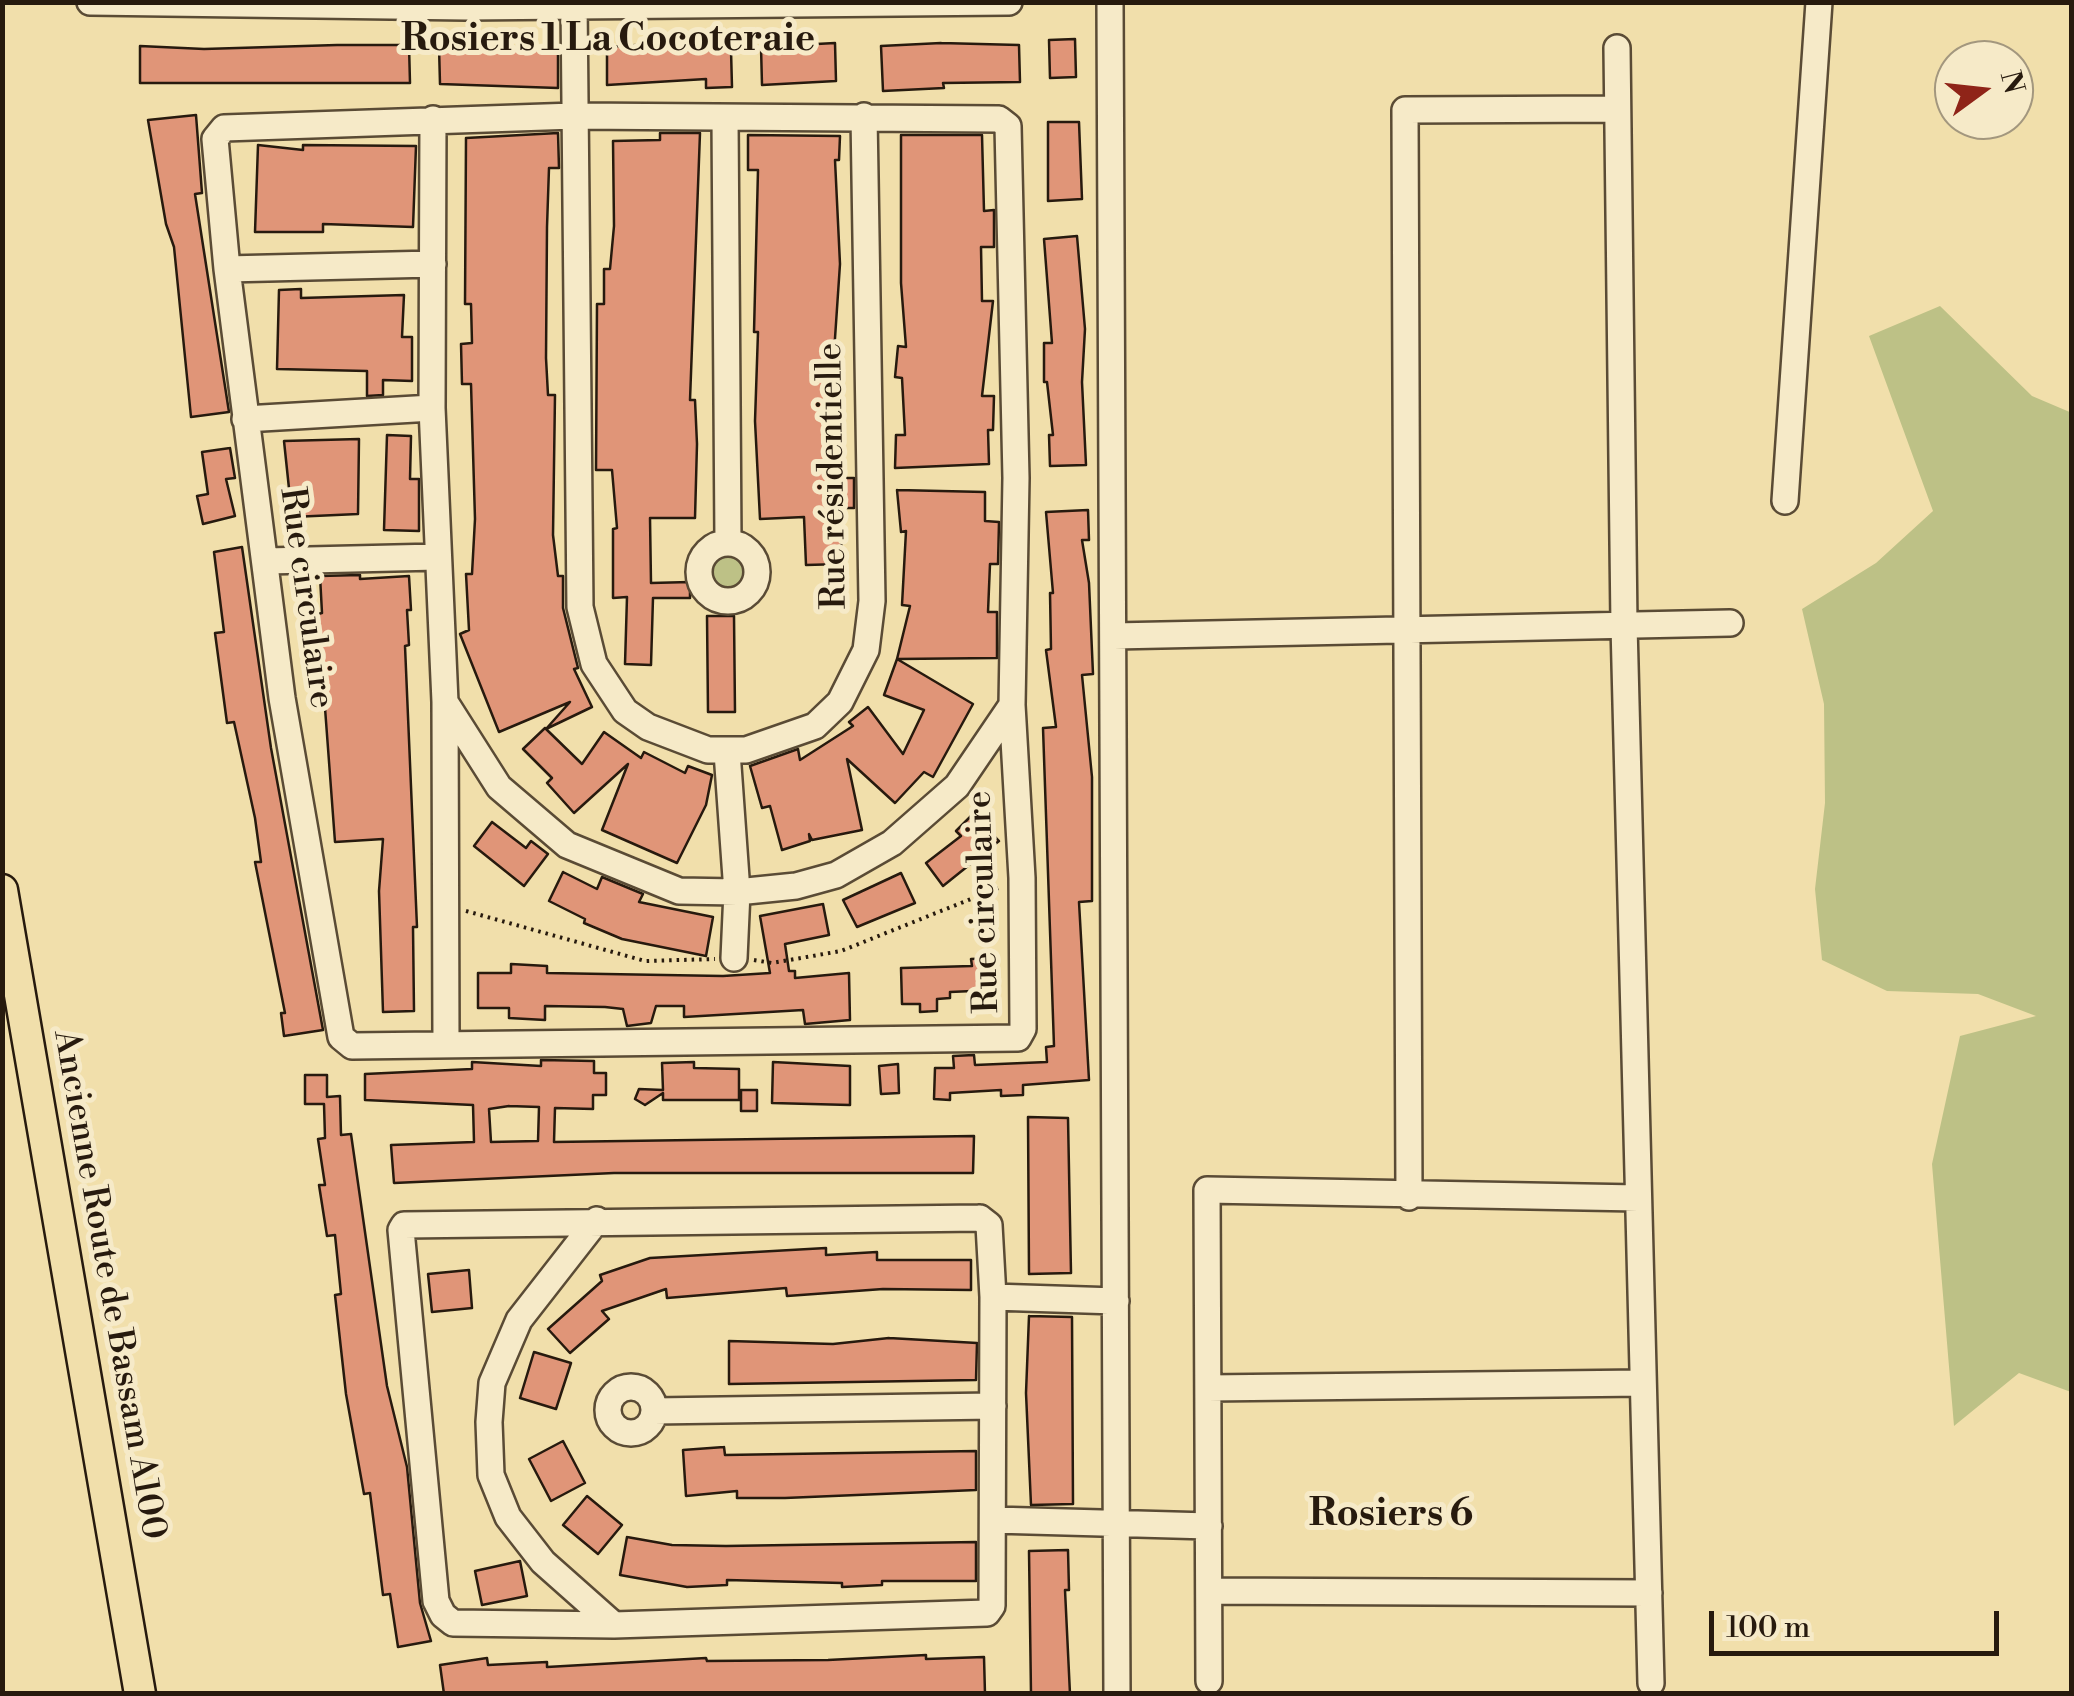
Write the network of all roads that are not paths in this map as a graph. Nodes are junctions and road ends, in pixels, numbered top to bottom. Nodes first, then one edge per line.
1 (90, 2) edge
2 (1008, 2) edge
3 (1110, 2) edge
4 (1820, 2) edge
5 (574, 4) edge
6 (865, 4) edge
7 (1617, 48) dead end
8 (1618, 109) junction
9 (574, 116) junction
10 (864, 116) junction
11 (725, 118) junction
12 (432, 119) junction
13 (433, 264) junction
14 (227, 269) junction
15 (432, 408) junction
16 (245, 419) junction
17 (1785, 501) dead end
18 (728, 542) dead end
19 (436, 557) junction
20 (266, 561) junction
21 (1730, 623) dead end
22 (1624, 625) junction
23 (1408, 630) junction
24 (1114, 636) junction
25 (445, 702) junction
26 (1012, 705) junction
27 (727, 752) junction
28 (2, 890) edge
29 (737, 892) junction
30 (734, 958) dead end
31 (446, 1044) junction
32 (1409, 1197) junction
33 (1638, 1198) junction
34 (597, 1220) junction
35 (993, 1297) junction
36 (1116, 1302) junction
37 (1644, 1382) junction
38 (1208, 1388) junction
39 (993, 1406) junction
40 (654, 1411) dead end
41 (994, 1520) junction
42 (1114, 1523) junction
43 (1209, 1526) junction
44 (1209, 1592) junction
45 (1649, 1593) junction
46 (614, 1624) junction
47 (1209, 1681) dead end
48 (1651, 1683) dead end
49 (140, 1694) edge
50 (1117, 1694) edge

1 - 5 street
2 - 6 street
3 - 24 street
4 - 17 street
5 - 6 street
5 - 9 street
7 - 8 street
8 - 22 street
8 - 23 street
9 - 11 street, Rue circulaire
9 - 12 street, Rue circulaire
9 - 27 street
10 - 11 street, Rue circulaire
10 - 26 street, Rue circulaire
10 - 27 street, Rue résidentielle
11 - 18 street
12 - 13 street
12 - 14 street, Rue circulaire
13 - 14 street
13 - 15 street
14 - 16 street, Rue circulaire
15 - 16 street
15 - 19 street
16 - 20 street, Rue circulaire
19 - 20 street
19 - 25 street
20 - 31 street, Rue circulaire
21 - 22 street
22 - 23 street
22 - 33 street
23 - 24 street
23 - 32 street
24 - 36 street
25 - 29 street
25 - 31 street
26 - 29 street
26 - 31 street, Rue circulaire
27 - 29 street
28 - 49 main road, Ancienne Route de Bassam A100
29 - 30 street
32 - 33 street
32 - 38 street
33 - 37 street
34 - 35 street
34 - 46 street
34 - 46 street
35 - 36 street
35 - 39 street
36 - 42 street
37 - 38 street
37 - 45 street
38 - 43 street
39 - 40 street
39 - 41 street
41 - 42 street
41 - 46 street
42 - 43 street
42 - 50 street
43 - 44 street
44 - 45 street
44 - 47 street
45 - 48 street

